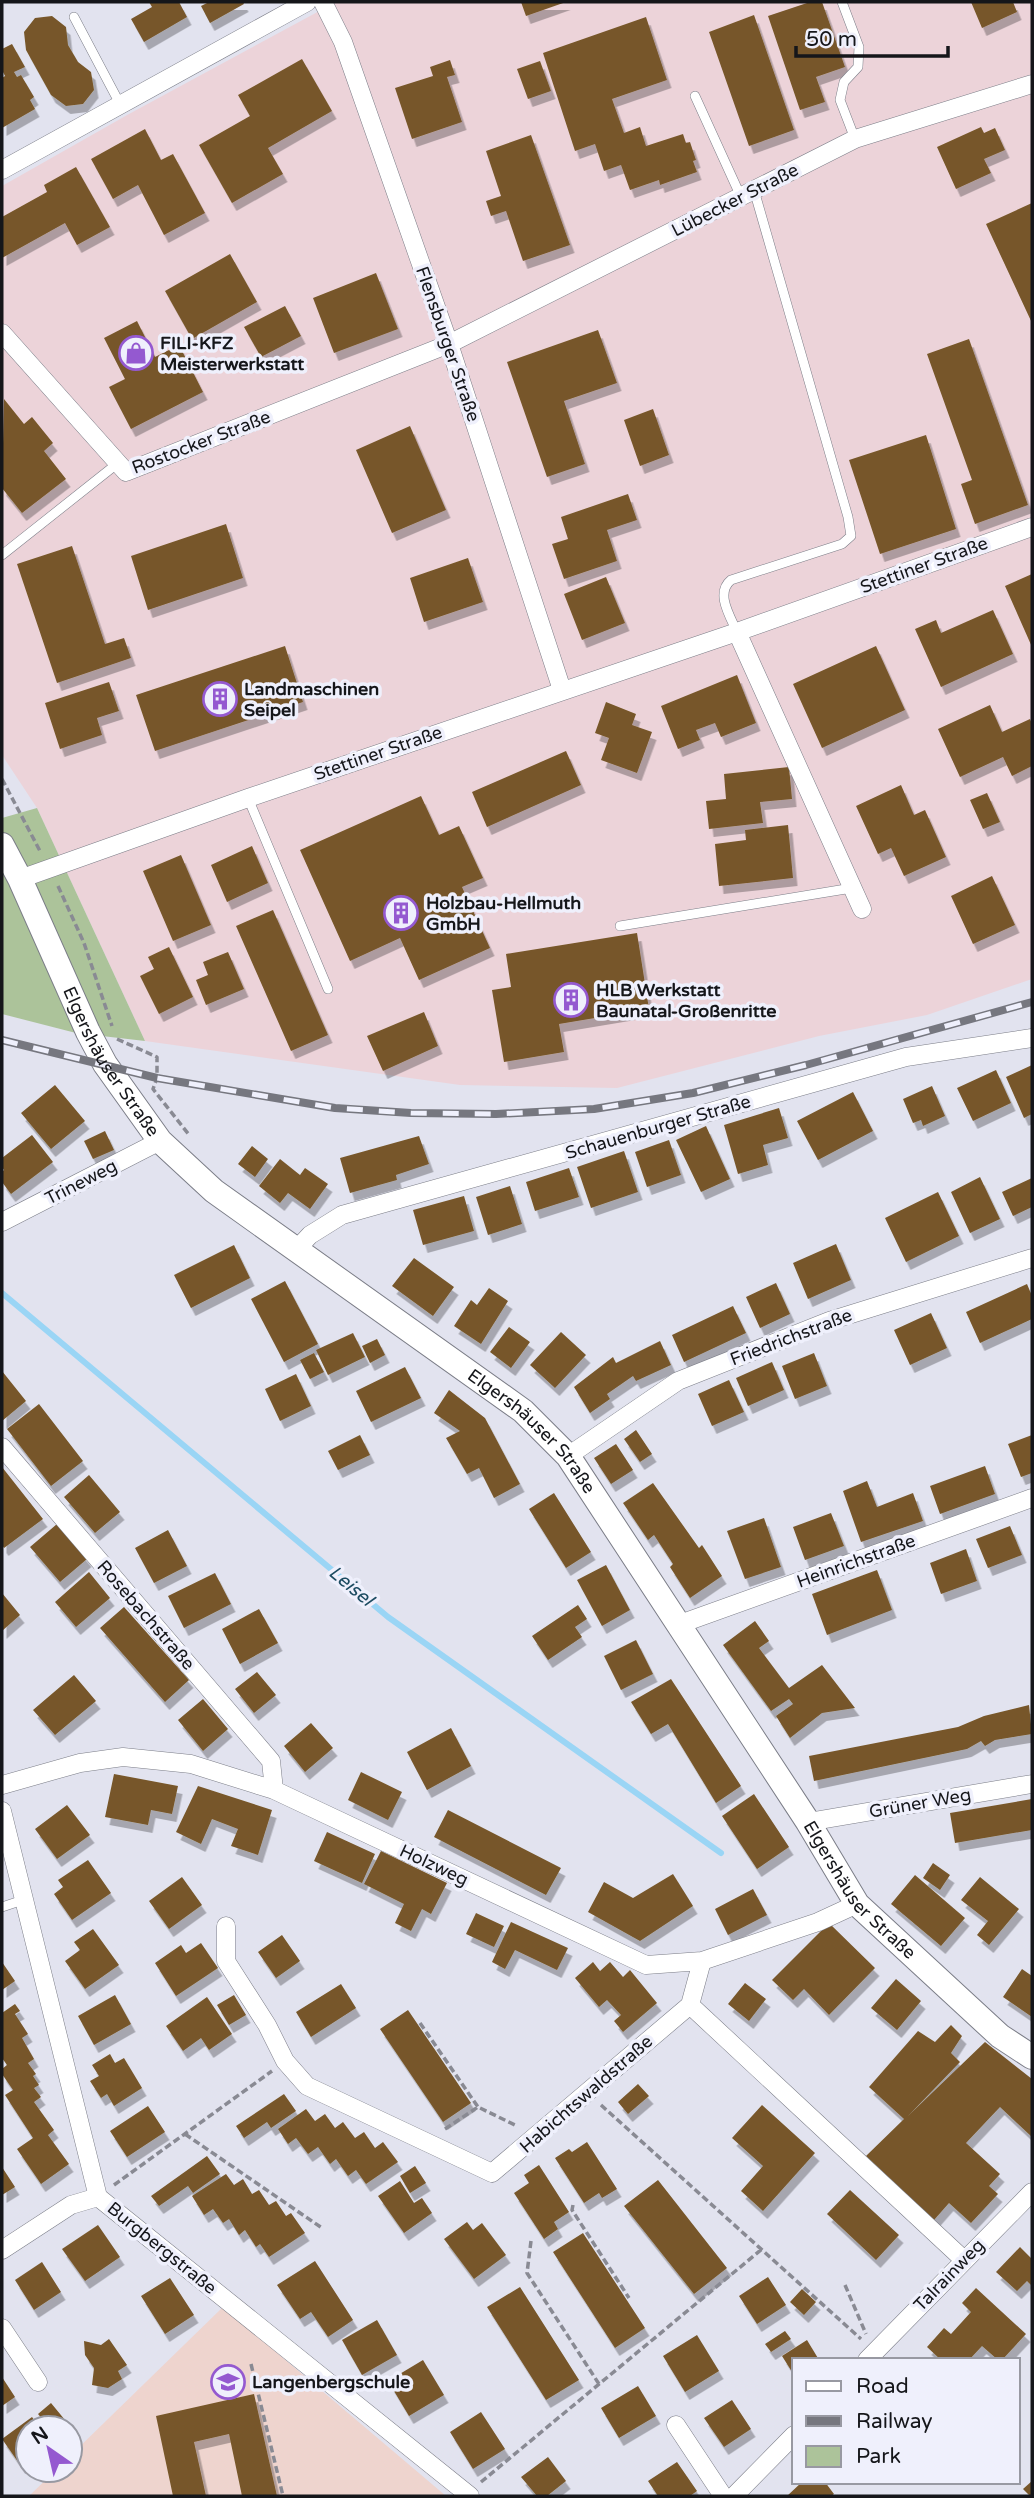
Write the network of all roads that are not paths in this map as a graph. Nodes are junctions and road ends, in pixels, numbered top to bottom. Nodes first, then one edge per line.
1 (307, 2) edge
2 (323, 2) edge
3 (842, 2) edge
4 (74, 17) dead end
5 (1032, 84) edge
6 (695, 96) dead end
7 (120, 104) junction
8 (856, 139) junction
9 (2, 170) edge
10 (747, 193) junction
11 (2, 333) edge
12 (450, 344) junction
13 (118, 463) junction
14 (1032, 527) edge
15 (2, 555) edge
16 (737, 632) junction
17 (562, 690) junction
18 (248, 798) junction
19 (2, 845) edge
20 (20, 879) junction
21 (852, 888) junction
22 (862, 909) dead end
23 (621, 926) dead end
24 (328, 989) dead end
25 (1032, 1038) edge
26 (160, 1141) junction
27 (2, 1222) edge
28 (297, 1249) junction
29 (1032, 1258) edge
30 (2, 1447) edge
31 (568, 1456) junction
32 (1032, 1497) edge
33 (680, 1625) junction
34 (1032, 1784) edge
35 (2, 1785) edge
36 (274, 1790) junction
37 (2, 1811) edge
38 (808, 1822) junction
39 (23, 1900) junction
40 (858, 1904) junction
41 (2, 1907) edge
42 (226, 1926) dead end
43 (702, 1961) junction
44 (690, 2005) junction
45 (1032, 2057) edge
46 (1032, 2192) edge
47 (98, 2197) junction
48 (2, 2250) edge
49 (964, 2260) junction
50 (2, 2328) edge
51 (871, 2356) edge
52 (38, 2382) dead end
53 (676, 2425) dead end
54 (792, 2437) edge
55 (469, 2495) edge
56 (723, 2496) edge
57 (734, 2496) edge

1 - 7 street
2 - 12 street, Flensburger Straße
3 - 8 lane
4 - 7 lane
5 - 8 street, Lübecker Straße
6 - 10 lane
7 - 9 street
8 - 10 street, Lübecker Straße
10 - 12 street, Lübecker Straße
10 - 16 lane
11 - 13 street, Rostocker Straße
12 - 13 street, Rostocker Straße
12 - 17 street, Flensburger Straße
13 - 15 lane
14 - 16 street, Stettiner Straße
16 - 17 street, Stettiner Straße
16 - 21 street
17 - 18 street, Stettiner Straße
18 - 20 street, Stettiner Straße
18 - 24 lane
19 - 20 street, Elgershäuser Straße
20 - 26 street, Elgershäuser Straße
21 - 22 street
21 - 23 lane
25 - 28 street, Schauenburger Straße
26 - 27 street, Trineweg
26 - 28 street, Elgershäuser Straße
28 - 31 street, Elgershäuser Straße
29 - 31 street, Friedrichstraße
30 - 36 street, Rosebachstraße
31 - 33 street, Elgershäuser Straße
32 - 33 street, Heinrichstraße
33 - 38 street, Elgershäuser Straße
34 - 38 street, Grüner Weg
35 - 36 street, Holzweg
36 - 43 street, Holzweg
37 - 39 street, Burgbergstraße
38 - 40 street, Elgershäuser Straße
39 - 41 lane
39 - 47 street, Burgbergstraße
40 - 43 street, Holzweg
40 - 45 street, Elgershäuser Straße
42 - 44 street, Habichtswaldstraße
43 - 44 street
44 - 49 street
46 - 49 street, Talrainweg
47 - 48 street
47 - 55 street, Burgbergstraße
49 - 51 street, Talrainweg
50 - 52 street
53 - 56 street
54 - 57 street

